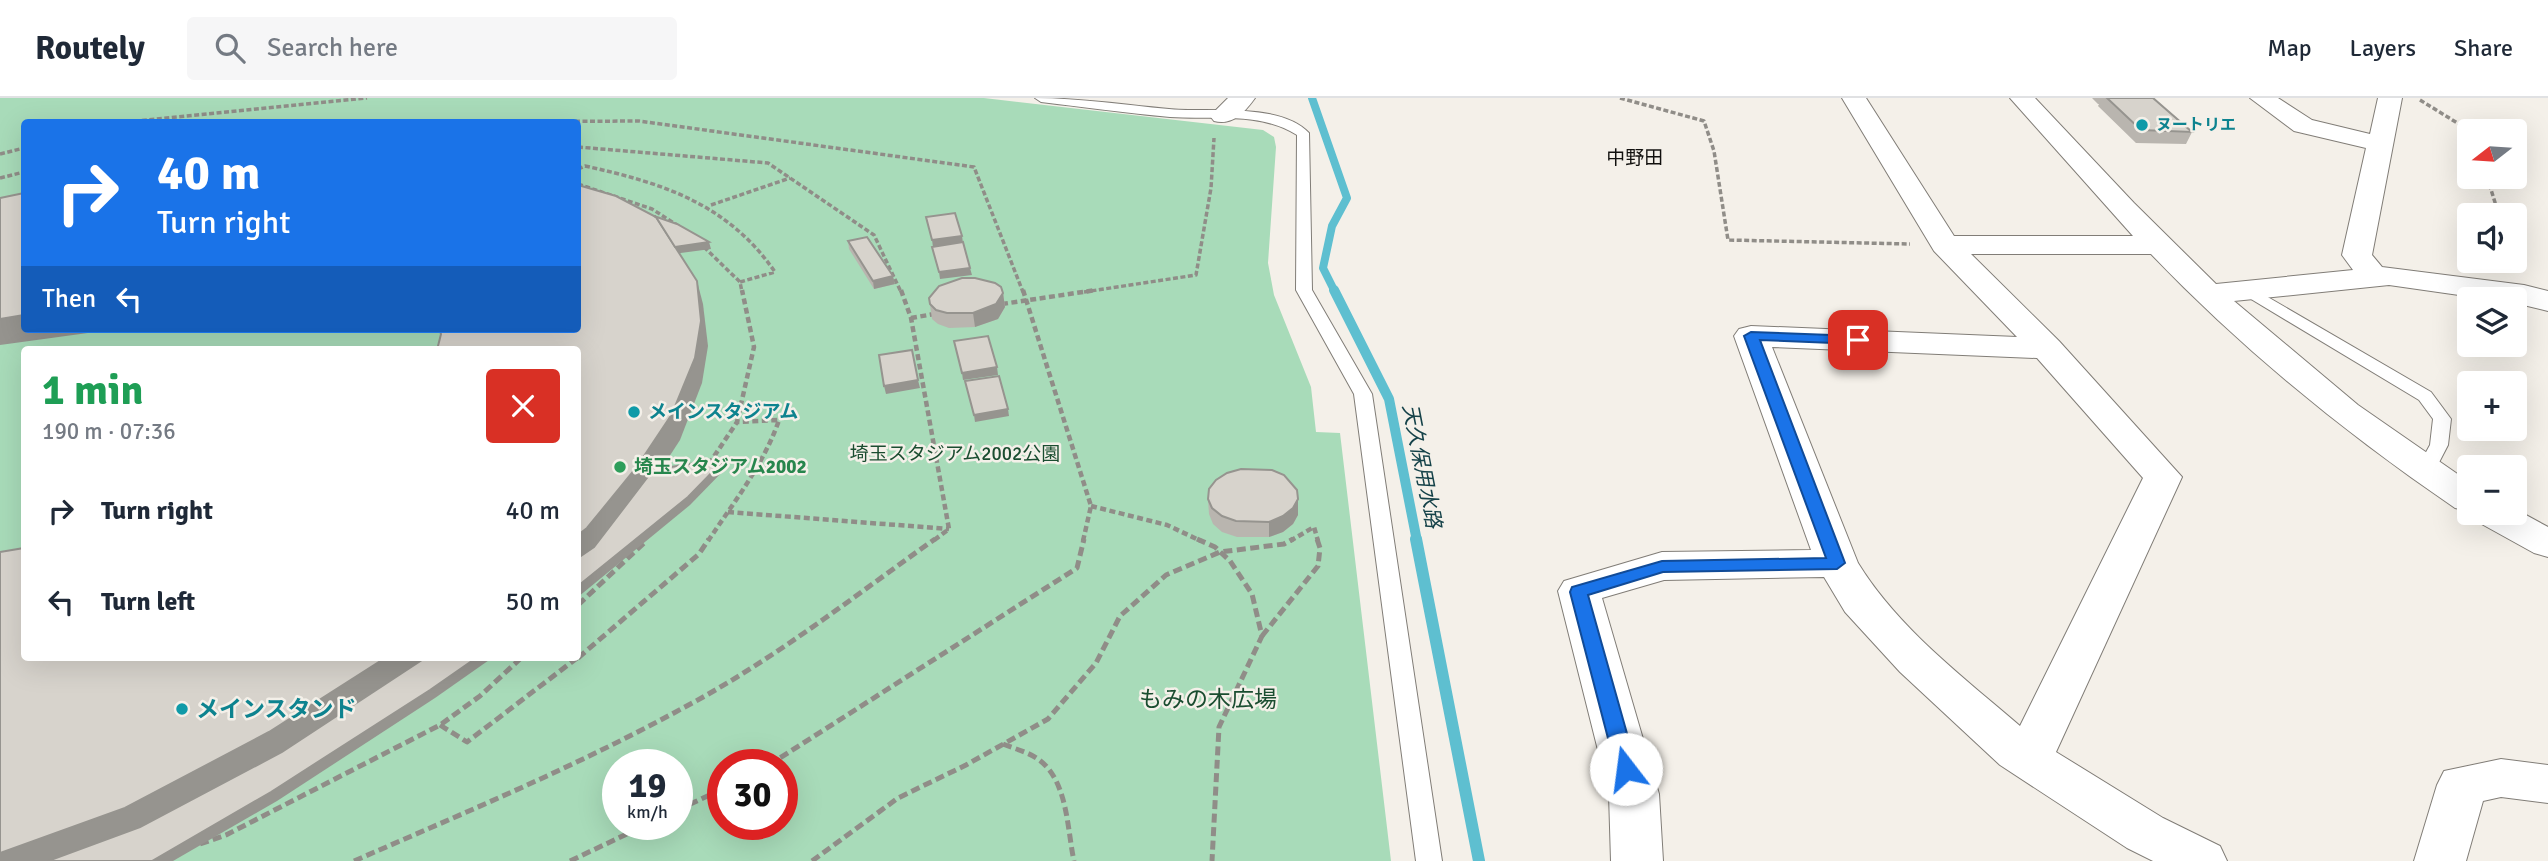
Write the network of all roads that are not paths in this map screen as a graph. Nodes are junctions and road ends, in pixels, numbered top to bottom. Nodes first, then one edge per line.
1 (1041, 98) edge
2 (1243, 98) edge
3 (1854, 98) edge
4 (2022, 98) edge
5 (2262, 98) edge
6 (2390, 98) edge
7 (1223, 116) junction
8 (2381, 144) junction
9 (1945, 245) junction
10 (2160, 245) junction
11 (2373, 277) junction
12 (2247, 290) junction
13 (2209, 294) junction
14 (2548, 301) edge
15 (2047, 348) junction
16 (2425, 472) junction
17 (2457, 492) edge
18 (2514, 525) edge
19 (2548, 544) edge
20 (1837, 563) junction
21 (2028, 759) junction
22 (2548, 785) edge
23 (1429, 861) edge
24 (1637, 861) edge
25 (2201, 861) edge
26 (2440, 861) edge

1 - 7 lane
2 - 7 street
3 - 9 street
4 - 10 street
5 - 8 street
6 - 8 street
7 - 23 lane
8 - 11 street
9 - 10 street
9 - 15 street
10 - 13 street
11 - 12 street
11 - 14 street
12 - 13 street
12 - 16 lane
13 - 16 street
15 - 20 street
15 - 21 street
16 - 17 street
18 - 19 street
20 - 21 street
20 - 24 street
21 - 25 street
22 - 26 street

